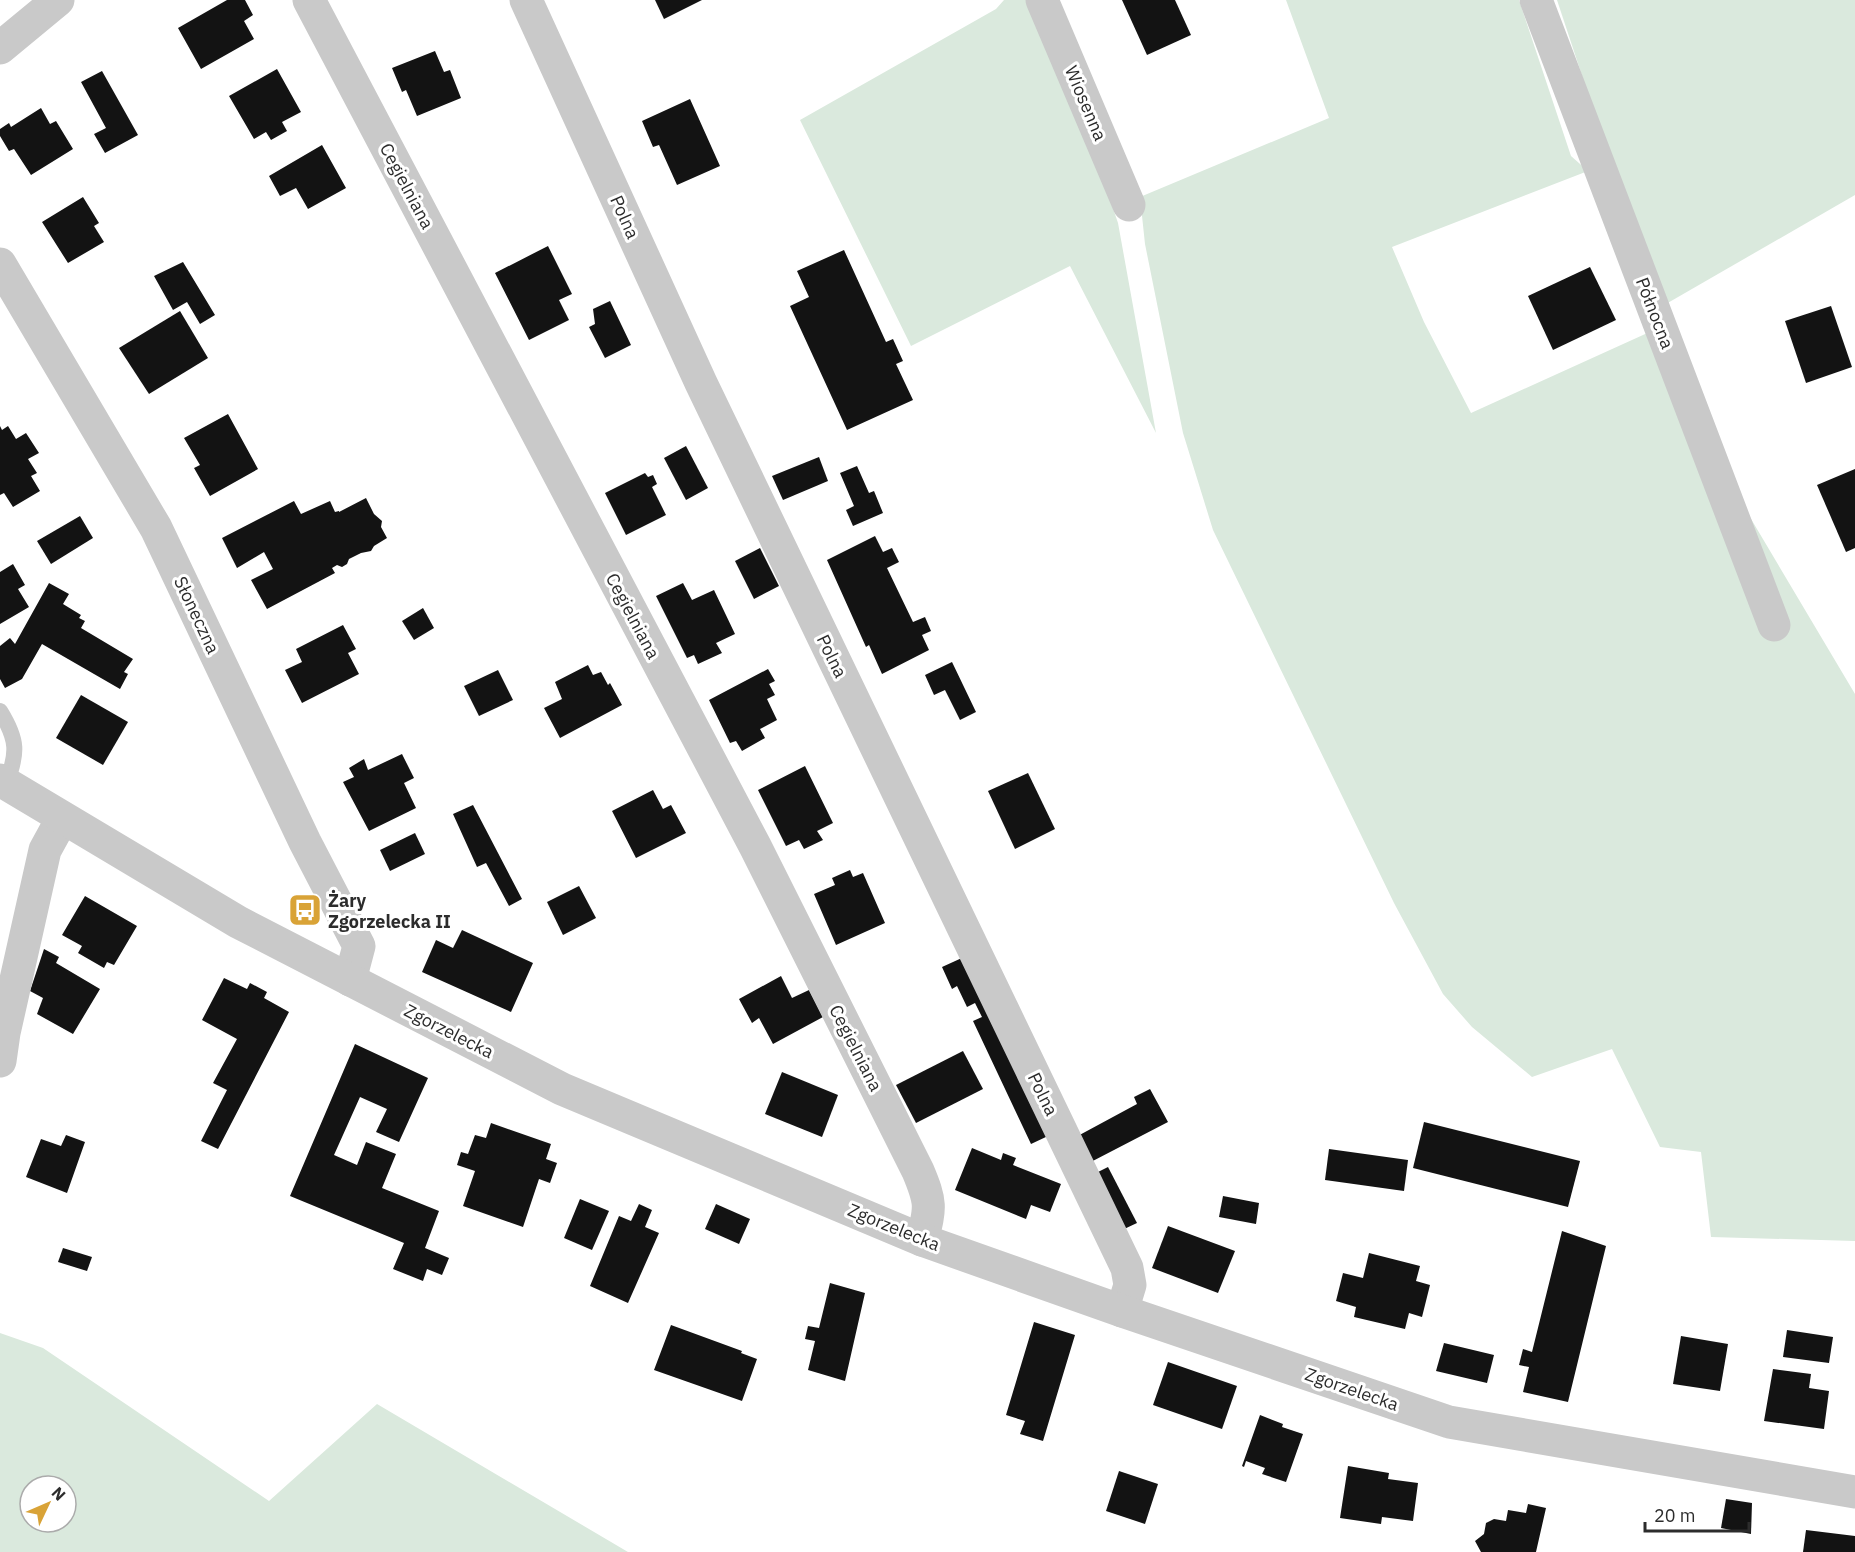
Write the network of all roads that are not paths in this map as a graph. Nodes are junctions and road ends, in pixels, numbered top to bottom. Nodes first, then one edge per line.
1 (57, 0) edge
2 (309, 0) edge
3 (526, 0) edge
4 (1042, 0) edge
5 (1536, 0) edge
6 (0, 48) edge
7 (1129, 205) dead end
8 (0, 264) edge
9 (1774, 625) dead end
10 (0, 711) edge
11 (3, 782) edge
12 (62, 819) junction
13 (350, 980) junction
14 (0, 1061) edge
15 (922, 1240) junction
16 (1122, 1311) junction
17 (1855, 1492) edge

1 - 6 street
2 - 15 street, Cegielniana
3 - 16 street, Polna
4 - 7 street, Wiosenna
5 - 9 street, Północna
8 - 13 street, Słoneczna
10 - 11 lane
11 - 12 street, Zgorzelecka
12 - 13 street, Zgorzelecka
12 - 14 street
13 - 15 street, Zgorzelecka
15 - 16 street, Zgorzelecka
16 - 17 street, Zgorzelecka

